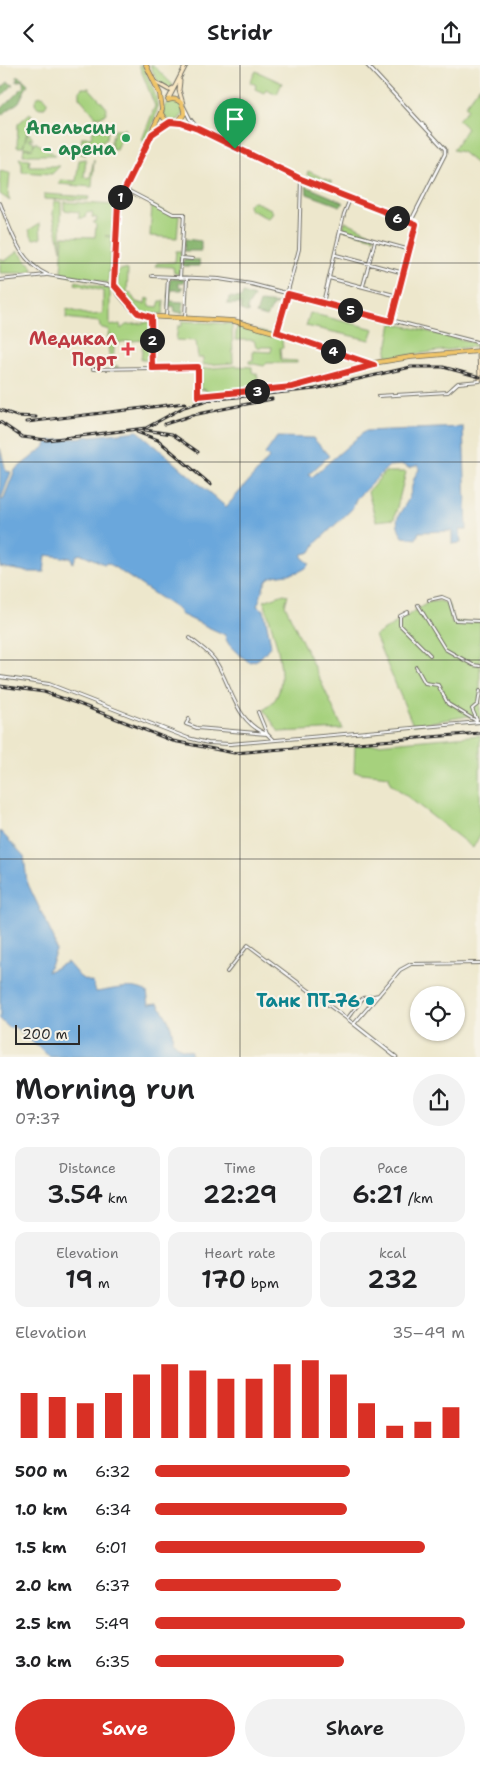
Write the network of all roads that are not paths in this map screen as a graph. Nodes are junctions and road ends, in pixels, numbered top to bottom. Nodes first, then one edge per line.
1 (146, 65) edge
2 (186, 65) edge
3 (367, 65) edge
4 (181, 76) junction
5 (155, 82) junction
6 (176, 86) junction
7 (160, 94) junction
8 (168, 100) junction
9 (183, 105) junction
10 (162, 112) junction
11 (170, 122) junction
12 (176, 122) junction
13 (198, 129) junction
14 (152, 134) junction
15 (301, 179) junction
16 (124, 189) junction
17 (350, 199) junction
18 (0, 203) edge
19 (410, 221) junction
20 (341, 231) junction
21 (375, 241) junction
22 (410, 250) junction
23 (335, 255) junction
24 (181, 258) junction
25 (192, 259) dead end
26 (369, 264) junction
27 (404, 273) junction
28 (48, 275) junction
29 (152, 276) dead end
30 (168, 277) junction
31 (180, 278) junction
32 (187, 278) junction
33 (329, 278) junction
34 (0, 280) edge
35 (114, 285) junction
36 (363, 286) junction
37 (288, 294) junction
38 (398, 296) junction
39 (323, 303) junction
40 (151, 317) junction
41 (166, 317) junction
42 (185, 318) junction
43 (391, 321) junction
44 (277, 332) junction
45 (479, 351) edge
46 (374, 365) junction
47 (152, 368) junction
48 (93, 369) dead end
49 (480, 380) edge
50 (378, 395) dead end
51 (429, 600) dead end
52 (418, 605) dead end
53 (408, 612) dead end
54 (480, 621) edge
55 (190, 638) dead end
56 (430, 655) dead end
57 (480, 666) edge
58 (416, 667) dead end
59 (0, 677) edge
60 (480, 691) edge
61 (258, 712) dead end
62 (189, 719) dead end
63 (479, 722) edge
64 (267, 733) junction
65 (273, 740) junction
66 (480, 963) edge
67 (227, 972) dead end
68 (378, 995) junction
69 (347, 1019) junction
70 (354, 1025) junction
71 (396, 1057) edge

1 - 5 main road
2 - 4 main road
3 - 19 street
4 - 6 main road
4 - 9 main road
5 - 6 main road
5 - 7 main road
6 - 8 main road
7 - 8 main road
7 - 10 main road
8 - 9 main road
8 - 10 main road
9 - 12 main road
9 - 13 street
10 - 11 main road
10 - 14 main road
11 - 12 main road
11 - 14 main road
12 - 13 street
13 - 15 street
14 - 16 main road
15 - 17 street
15 - 37 street
16 - 24 street
16 - 35 main road
17 - 19 street
17 - 20 street
18 - 28 street
19 - 22 street
20 - 21 street
20 - 23 street
21 - 22 street
21 - 26 street
22 - 27 street
23 - 26 street
23 - 33 street
24 - 25 street
24 - 31 street
26 - 27 street
26 - 36 street
27 - 38 street
28 - 34 street
28 - 35 street
29 - 30 street
30 - 31 street
30 - 41 street
31 - 32 street
32 - 37 street
32 - 42 street
33 - 36 street
33 - 39 street
35 - 40 main road
36 - 38 street
37 - 39 street
37 - 44 street
38 - 43 street
39 - 43 street
40 - 41 main road
40 - 47 street
41 - 42 main road
42 - 44 main road
43 - 45 street
44 - 46 main road
45 - 46 main road
45 - 49 main road
46 - 47 street
47 - 48 street
49 - 50 street
51 - 54 street
52 - 57 street
53 - 56 street
55 - 64 street
58 - 63 street
59 - 65 street
60 - 63 street
61 - 64 street
62 - 64 street
63 - 65 street
64 - 65 street
66 - 68 street
67 - 69 street
68 - 69 street
68 - 70 street
69 - 70 street
70 - 71 street

